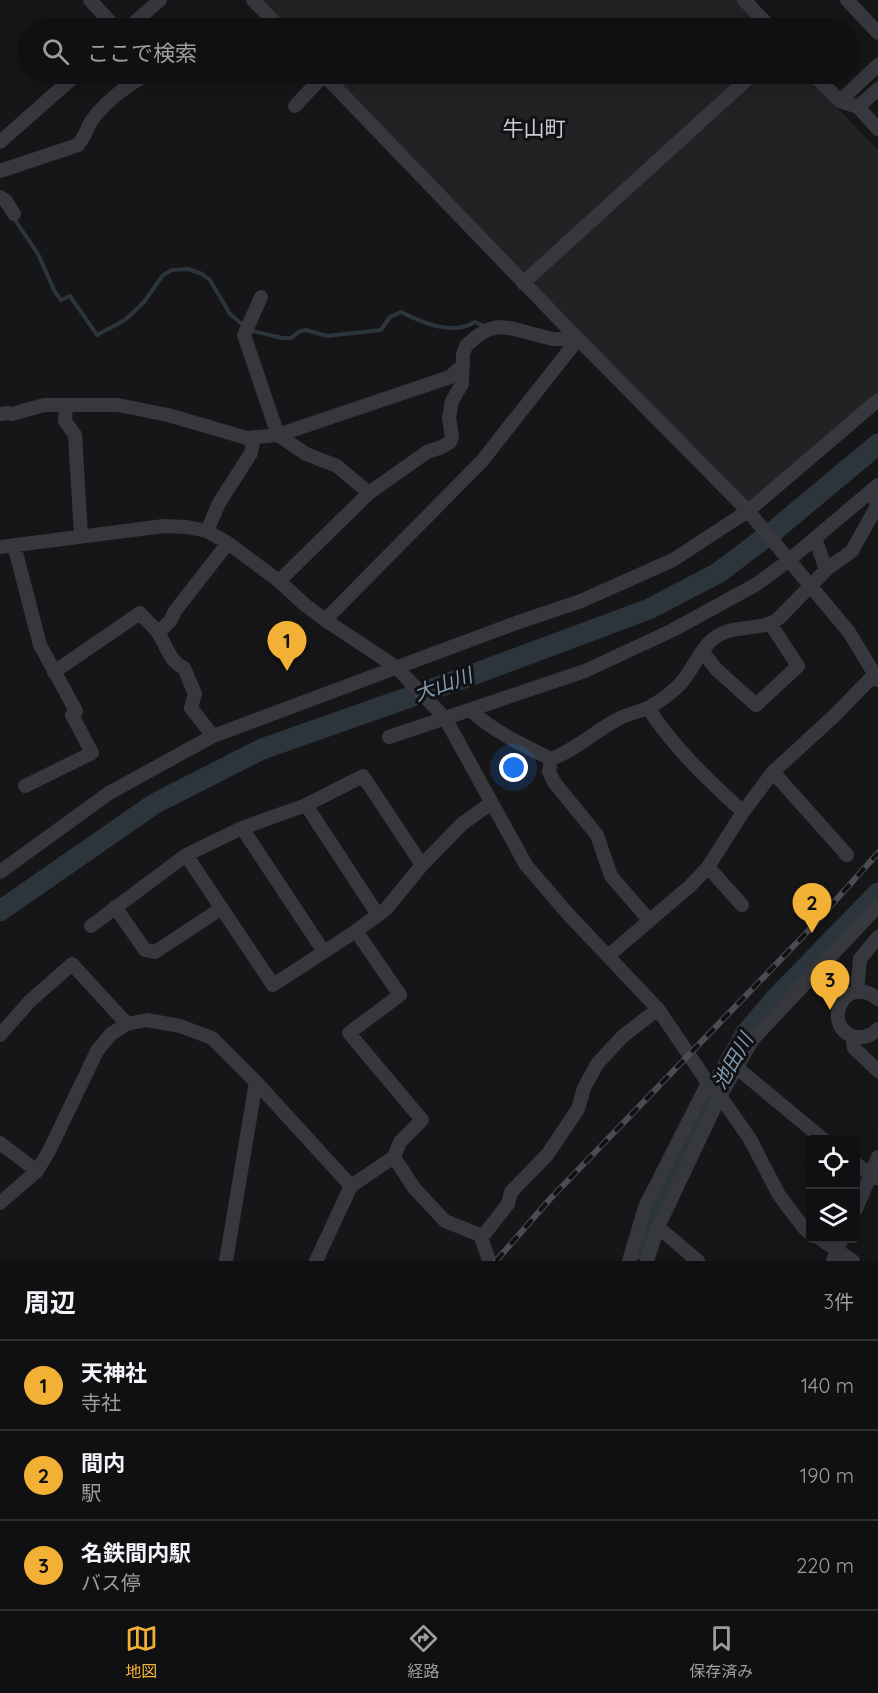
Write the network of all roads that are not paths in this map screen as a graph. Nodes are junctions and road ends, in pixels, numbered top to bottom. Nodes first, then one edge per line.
1 (90, 0) edge
2 (160, 0) edge
3 (253, 0) edge
4 (744, 0) edge
5 (847, 0) edge
6 (107, 18) edge
7 (139, 18) edge
8 (270, 18) edge
9 (761, 18) edge
10 (878, 33) edge
11 (878, 65) edge
12 (860, 82) edge
13 (66, 84) edge
14 (130, 84) edge
15 (315, 84) edge
16 (334, 84) edge
17 (742, 84) edge
18 (823, 84) edge
19 (858, 84) edge
20 (878, 89) edge
21 (840, 101) junction
22 (295, 106) dead end
23 (858, 107) junction
24 (878, 129) edge
25 (0, 142) edge
26 (0, 171) edge
27 (0, 197) edge
28 (14, 214) dead end
29 (523, 283) junction
30 (261, 297) dead end
31 (578, 339) junction
32 (463, 365) junction
33 (878, 400) edge
34 (66, 405) junction
35 (0, 414) edge
36 (278, 435) junction
37 (254, 438) junction
38 (876, 487) edge
39 (369, 493) junction
40 (751, 515) junction
41 (207, 531) junction
42 (81, 535) junction
43 (815, 537) junction
44 (228, 543) junction
45 (7, 546) edge
46 (786, 558) junction
47 (826, 570) junction
48 (279, 581) junction
49 (809, 586) junction
50 (325, 620) junction
51 (771, 624) junction
52 (158, 633) junction
53 (703, 652) junction
54 (396, 668) junction
55 (54, 672) junction
56 (876, 677) edge
57 (648, 708) junction
58 (470, 710) junction
59 (445, 718) junction
60 (213, 736) junction
61 (389, 736) dead end
62 (551, 759) junction
63 (773, 772) junction
64 (26, 786) dead end
65 (491, 803) junction
66 (306, 805) junction
67 (744, 812) junction
68 (242, 828) junction
69 (186, 855) junction
70 (848, 855) dead end
71 (422, 865) junction
72 (708, 867) junction
73 (0, 872) edge
74 (742, 905) dead end
75 (878, 906) edge
76 (115, 907) junction
77 (222, 908) junction
78 (378, 915) junction
79 (649, 920) junction
80 (91, 926) dead end
81 (356, 931) junction
82 (878, 937) edge
83 (324, 952) junction
84 (608, 956) junction
85 (857, 992) junction
86 (878, 999) edge
87 (658, 1009) junction
88 (127, 1024) junction
89 (875, 1032) edge
90 (0, 1035) edge
91 (852, 1036) junction
92 (736, 1067) junction
93 (874, 1067) edge
94 (256, 1082) junction
95 (708, 1084) junction
96 (720, 1096) junction
97 (818, 1135) edge
98 (0, 1143) edge
99 (394, 1157) junction
100 (878, 1157) edge
101 (860, 1167) edge
102 (36, 1171) junction
103 (874, 1177) edge
104 (351, 1186) junction
105 (860, 1201) edge
106 (0, 1203) edge
107 (658, 1227) junction
108 (806, 1230) edge
109 (480, 1235) junction
110 (837, 1250) edge
111 (489, 1260) edge
112 (226, 1261) edge
113 (316, 1261) edge
114 (629, 1261) edge
115 (647, 1261) edge
116 (698, 1261) edge
117 (853, 1261) edge

1 - 6 street
2 - 7 street
3 - 8 street
4 - 9 street
5 - 10 street
11 - 12 street
13 - 25 street
14 - 26 street
15 - 22 street
16 - 29 street
17 - 29 street
18 - 21 street
19 - 21 street
20 - 23 street
21 - 23 street
23 - 24 street
27 - 28 street
29 - 31 street
30 - 36 street
31 - 32 street
31 - 40 street
31 - 50 street
32 - 36 street
32 - 39 street
33 - 40 street
34 - 35 street
34 - 37 street
34 - 42 street
36 - 37 street
36 - 39 street
37 - 41 street
38 - 43 street
38 - 47 street
39 - 48 street
40 - 46 street
40 - 54 street
41 - 42 street
41 - 44 street
42 - 45 street
43 - 46 street
43 - 47 street
44 - 48 street
44 - 52 street
45 - 55 street
46 - 49 street
46 - 58 street
47 - 49 street
48 - 50 street
49 - 51 street
49 - 56 street
50 - 54 street
51 - 53 street
51 - 53 street
52 - 55 street
52 - 60 street
53 - 57 street
54 - 59 street
54 - 60 street
55 - 64 street
56 - 63 street
57 - 62 street
57 - 67 street
58 - 59 street
58 - 62 street
59 - 61 street
59 - 65 street
60 - 73 street
62 - 79 street
63 - 67 street
63 - 70 street
65 - 71 street
65 - 84 street
66 - 68 street
66 - 71 street
66 - 78 street
67 - 72 street
68 - 69 street
68 - 83 street
69 - 76 street
69 - 77 street
71 - 78 street
72 - 74 street
72 - 79 street
75 - 92 street
76 - 77 street
76 - 80 street
77 - 83 street
78 - 81 street
79 - 84 street
81 - 83 street
81 - 99 street
82 - 85 street
84 - 87 street
85 - 86 street
85 - 91 street
87 - 95 street
87 - 109 street
88 - 90 street
88 - 94 street
88 - 102 street
89 - 91 street
89 - 93 street
91 - 93 street
92 - 96 street
92 - 97 street
94 - 104 street
94 - 112 street
95 - 96 street
95 - 114 street
96 - 107 street
96 - 108 street
98 - 102 street
99 - 104 street
99 - 109 street
100 - 103 street
101 - 103 street
102 - 106 street
103 - 105 street
104 - 113 street
107 - 115 street
107 - 116 street
109 - 111 street
110 - 117 street

